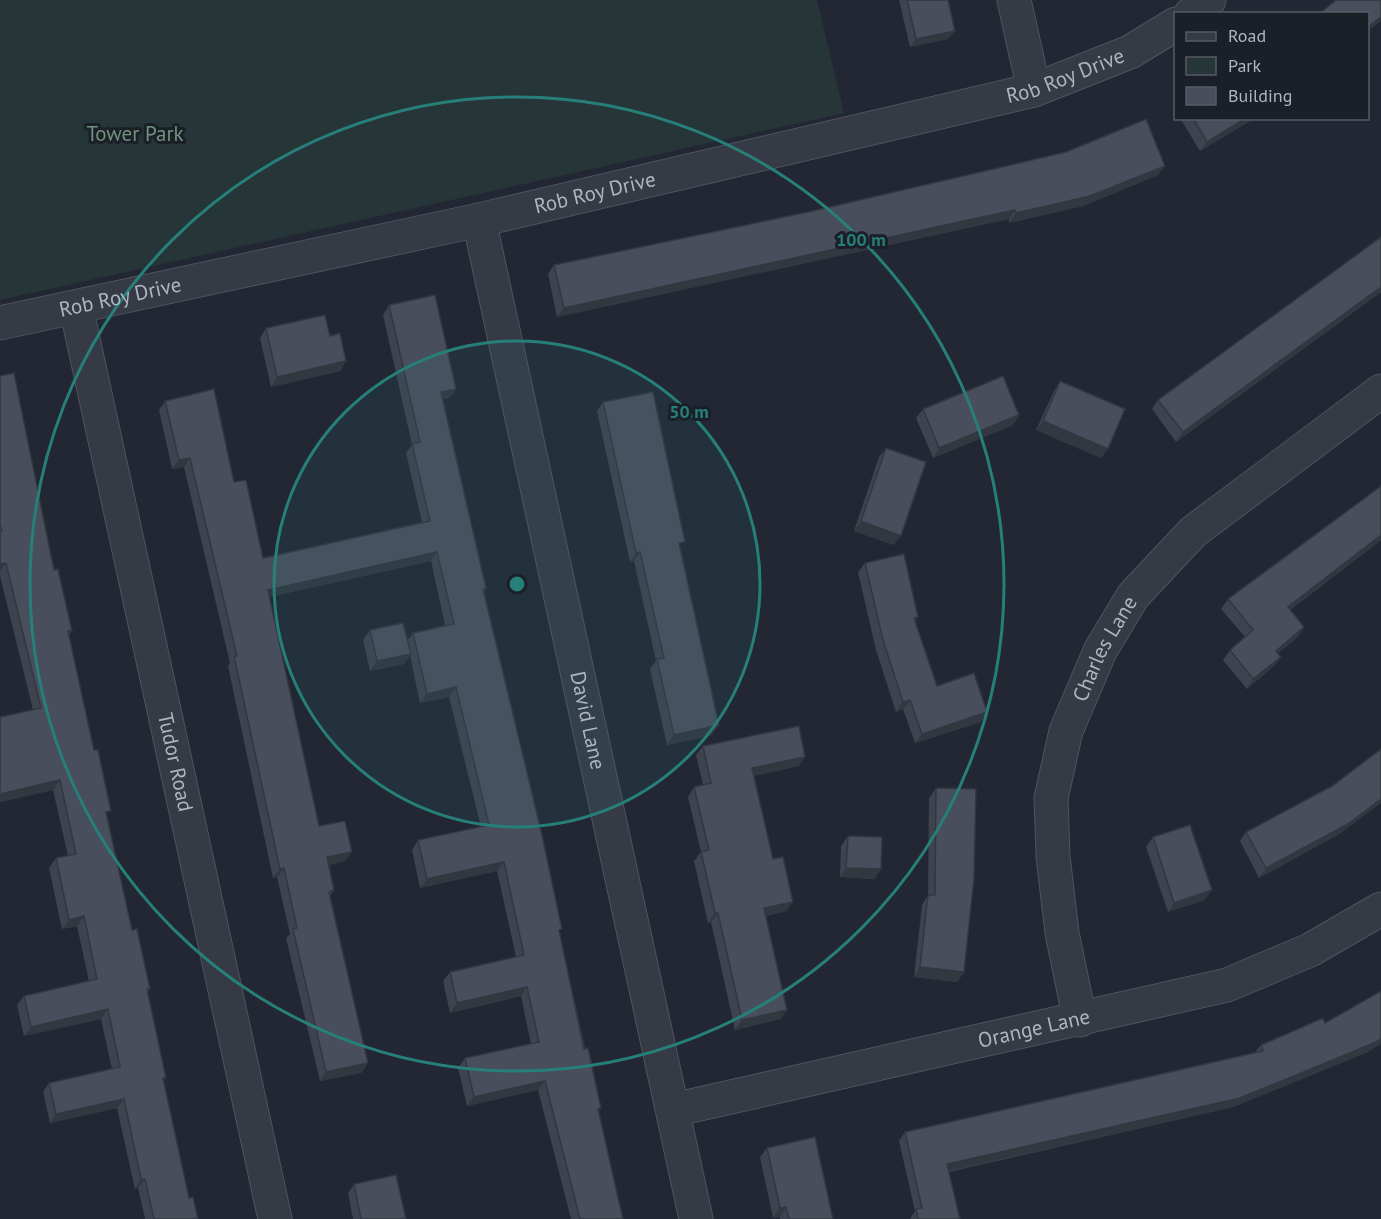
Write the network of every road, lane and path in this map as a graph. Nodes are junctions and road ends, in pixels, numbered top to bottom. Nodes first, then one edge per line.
1 (1014, 0) edge
2 (1209, 0) edge
3 (1194, 12) edge
4 (1174, 25) edge
5 (1034, 90) junction
6 (479, 220) junction
7 (76, 308) junction
8 (0, 323) edge
9 (1381, 391) edge
10 (1381, 909) edge
11 (1080, 1020) junction
12 (673, 1110) junction
13 (274, 1219) edge
14 (696, 1219) edge

1 - 5 street
2 - 3 street
4 - 5 street, Rob Roy Drive
5 - 6 street, Rob Roy Drive
6 - 7 street, Rob Roy Drive
6 - 12 street, David Lane
7 - 8 street, Rob Roy Drive
7 - 13 street, Tudor Road
9 - 11 street, Charles Lane
10 - 11 street, Orange Lane
11 - 12 street, Orange Lane
12 - 14 street, David Lane

